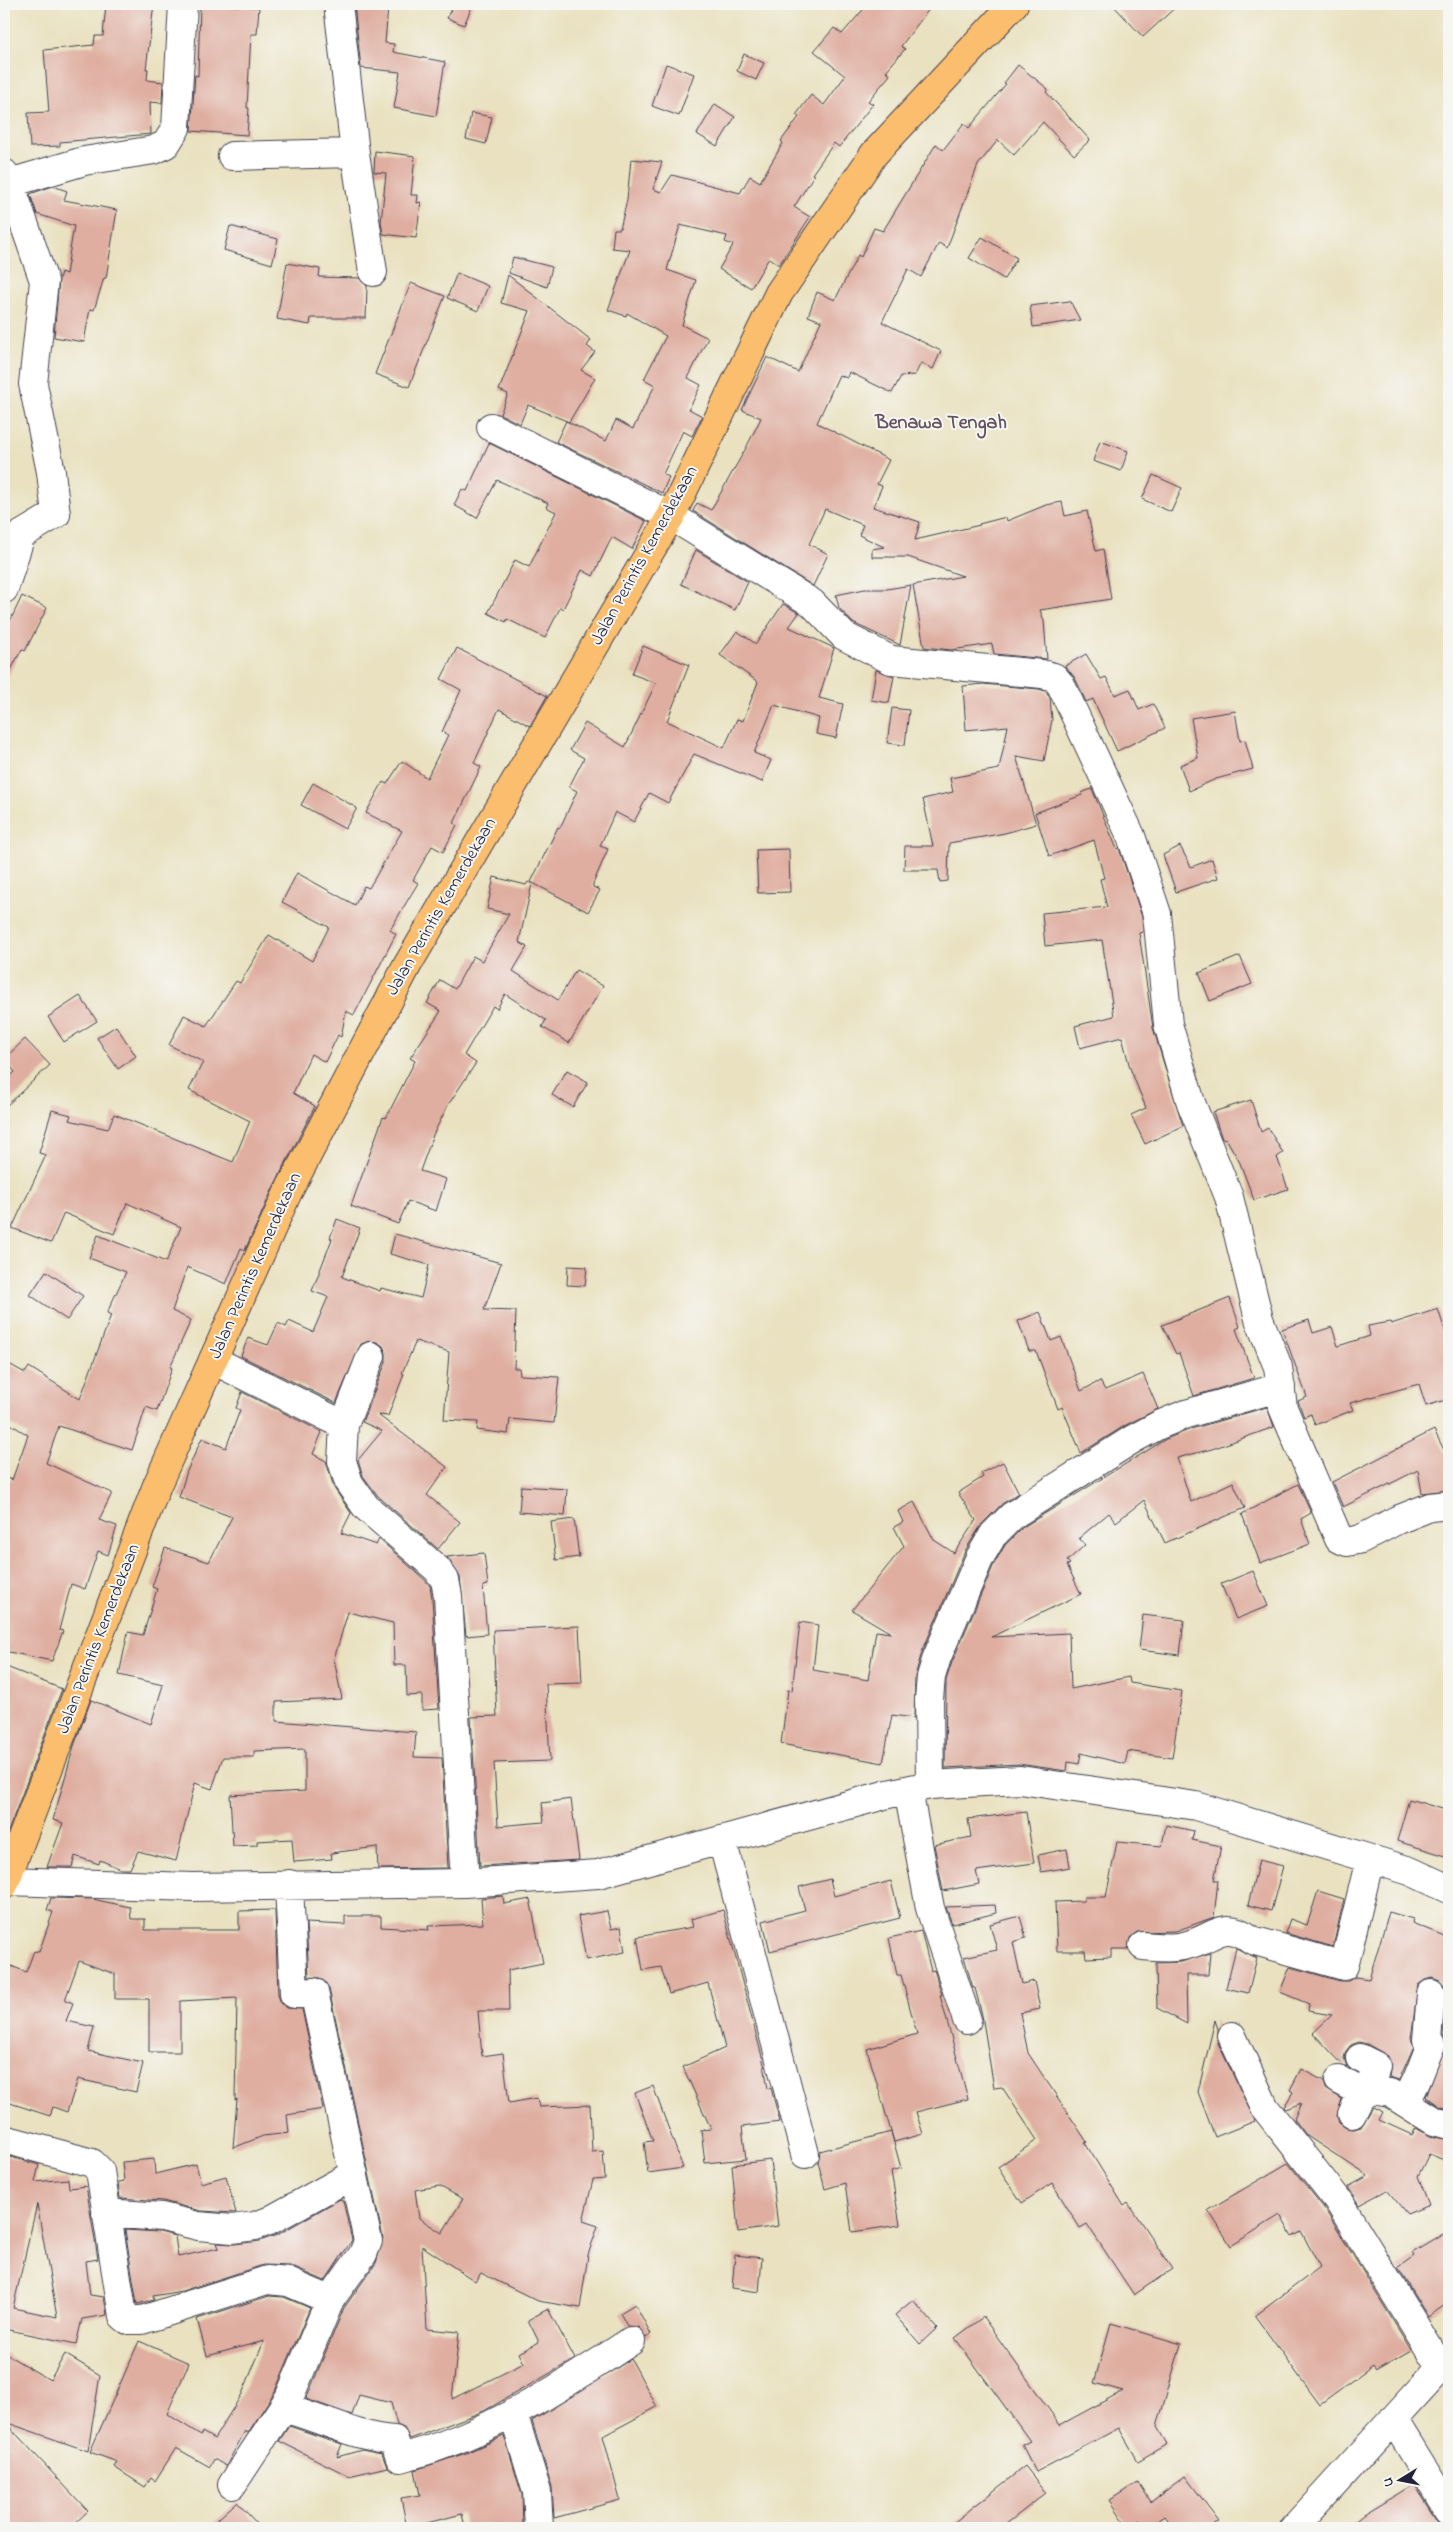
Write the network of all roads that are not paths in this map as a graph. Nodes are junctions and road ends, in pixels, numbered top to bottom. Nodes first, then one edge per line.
1 (183, 4) edge
2 (338, 4) edge
3 (1014, 4) edge
4 (355, 153) junction
5 (232, 156) dead end
6 (7, 178) edge
7 (373, 272) dead end
8 (491, 427) dead end
9 (671, 516) junction
10 (4, 588) edge
11 (371, 1356) dead end
12 (213, 1360) junction
13 (1281, 1387) junction
14 (344, 1425) junction
15 (1449, 1505) edge
16 (919, 1788) junction
17 (722, 1840) junction
18 (10, 1850) edge
19 (1370, 1859) junction
20 (5, 1883) edge
21 (465, 1883) junction
22 (289, 1884) junction
23 (1449, 1889) edge
24 (1143, 1946) dead end
25 (1431, 1994) dead end
26 (967, 2020) dead end
27 (1232, 2036) dead end
28 (1360, 2058) dead end
29 (1351, 2085) junction
30 (1404, 2102) junction
31 (1352, 2114) dead end
32 (1449, 2125) edge
33 (4, 2139) edge
34 (805, 2154) dead end
35 (354, 2174) junction
36 (106, 2213) junction
37 (330, 2300) junction
38 (631, 2341) dead end
39 (1445, 2363) edge
40 (283, 2408) junction
41 (513, 2413) junction
42 (1393, 2419) junction
43 (232, 2485) dead end
44 (1449, 2510) edge
45 (539, 2528) edge
46 (1294, 2528) edge

1 - 6 street
2 - 4 street
3 - 9 main road, Jalan Perintis Kemerdekaan
4 - 5 street
4 - 7 street
6 - 10 street
8 - 9 street
9 - 12 main road, Jalan Perintis Kemerdekaan
9 - 13 street
11 - 14 street
12 - 14 street
12 - 18 main road, Jalan Perintis Kemerdekaan
13 - 15 street
13 - 16 street
14 - 21 street
16 - 17 street
16 - 19 street
16 - 26 street
17 - 21 street
17 - 34 street
18 - 20 main road, Jalan Perintis Kemerdekaan
19 - 23 street
19 - 24 street
20 - 22 street
21 - 22 street
22 - 35 street
25 - 30 street
27 - 39 street
28 - 29 street
29 - 30 street
29 - 31 street
30 - 32 street
33 - 36 street
35 - 36 street
35 - 37 street
36 - 37 street
37 - 40 street
38 - 41 street
39 - 42 street
40 - 41 street
40 - 43 street
41 - 45 street
42 - 44 street
42 - 46 street

